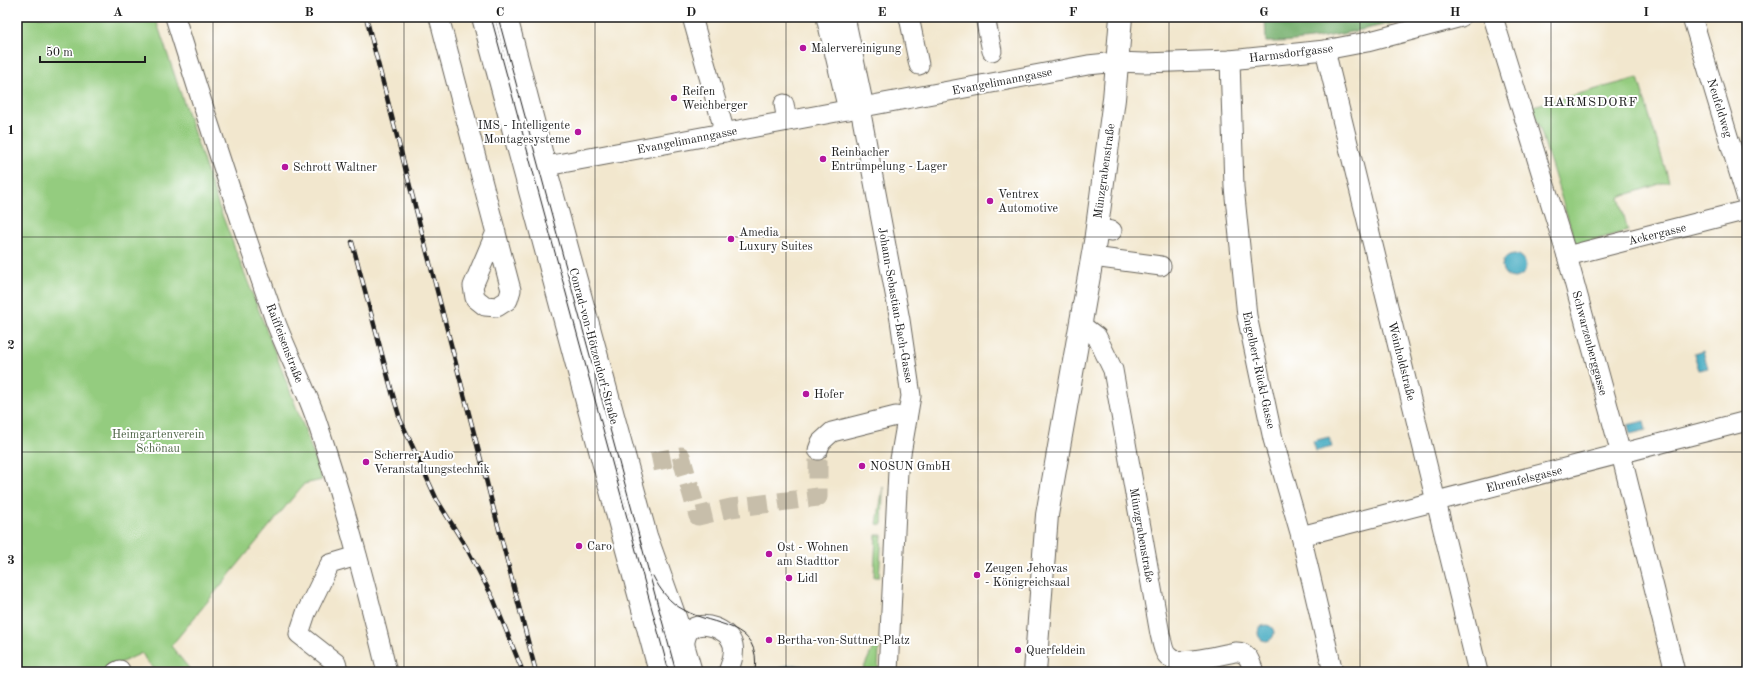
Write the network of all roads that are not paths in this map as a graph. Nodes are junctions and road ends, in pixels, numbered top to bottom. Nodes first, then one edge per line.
1 (175, 17) edge
2 (439, 17) edge
3 (483, 17) edge
4 (506, 17) edge
5 (692, 17) edge
6 (826, 17) edge
7 (845, 17) edge
8 (909, 17) edge
9 (985, 17) edge
10 (1121, 17) edge
11 (1461, 17) edge
12 (1493, 17) edge
13 (1692, 17) edge
14 (1325, 50) junction
15 (992, 51) dead end
16 (1230, 60) junction
17 (1117, 62) junction
18 (919, 65) dead end
19 (857, 108) junction
20 (725, 133) junction
21 (535, 170) junction
22 (1747, 199) edge
23 (1747, 210) edge
24 (496, 232) dead end
25 (1567, 256) junction
26 (1093, 257) junction
27 (1161, 266) dead end
28 (1081, 325) junction
29 (907, 418) junction
30 (1747, 421) edge
31 (818, 450) tunnel mouth
32 (1621, 454) junction
33 (1436, 501) junction
34 (646, 536) junction
35 (1301, 536) junction
36 (357, 556) junction
37 (684, 648) junction
38 (338, 672) edge
39 (388, 672) edge
40 (660, 672) edge
41 (673, 672) edge
42 (691, 672) edge
43 (728, 672) edge
44 (888, 672) edge
45 (1035, 672) edge
46 (1254, 672) edge
47 (1333, 672) edge
48 (1478, 672) edge
49 (1675, 672) edge

1 - 36 street, Raiffeisenstraße
2 - 24 street
3 - 21 main road, Conrad-von-Hötzendorf-Straße
4 - 21 main road, Conrad-von-Hötzendorf-Straße
5 - 20 street
6 - 19 street
7 - 19 street
8 - 18 street
9 - 15 street
10 - 17 main road, Münzgrabenstraße
11 - 14 street, Harmsdorfgasse
12 - 25 street, Schwarzenberggasse
13 - 22 street, Neufeldweg
14 - 16 street, Harmsdorfgasse
14 - 33 street, Weinholdstraße
16 - 17 street, Harmsdorfgasse
16 - 35 street, Engelbert-Rückl-Gasse
17 - 19 street, Evangelimanngasse
17 - 26 main road, Münzgrabenstraße
19 - 20 street, Evangelimanngasse
19 - 29 street, Johann-Sebastian-Bach-Gasse
20 - 21 street, Evangelimanngasse
21 - 34 main road, Conrad-von-Hötzendorf-Straße
21 - 40 main road, Conrad-von-Hötzendorf-Straße
23 - 25 street, Ackergasse
25 - 32 street, Schwarzenberggasse
26 - 27 street
26 - 28 main road, Münzgrabenstraße
28 - 45 main road, Münzgrabenstraße
28 - 46 street, Münzgrabenstraße
29 - 31 street
29 - 44 street, Johann-Sebastian-Bach-Gasse
30 - 32 street, Ehrenfelsgasse
32 - 33 street, Ehrenfelsgasse
32 - 49 street, Schwarzenberggasse
33 - 35 street, Ehrenfelsgasse
33 - 48 street, Weinholdstraße
34 - 37 main road, Conrad-von-Hötzendorf-Straße
34 - 41 street
35 - 47 street, Engelbert-Rückl-Gasse
36 - 38 street
36 - 39 street, Raiffeisenstraße
37 - 42 main road, Conrad-von-Hötzendorf-Straße
37 - 43 street

